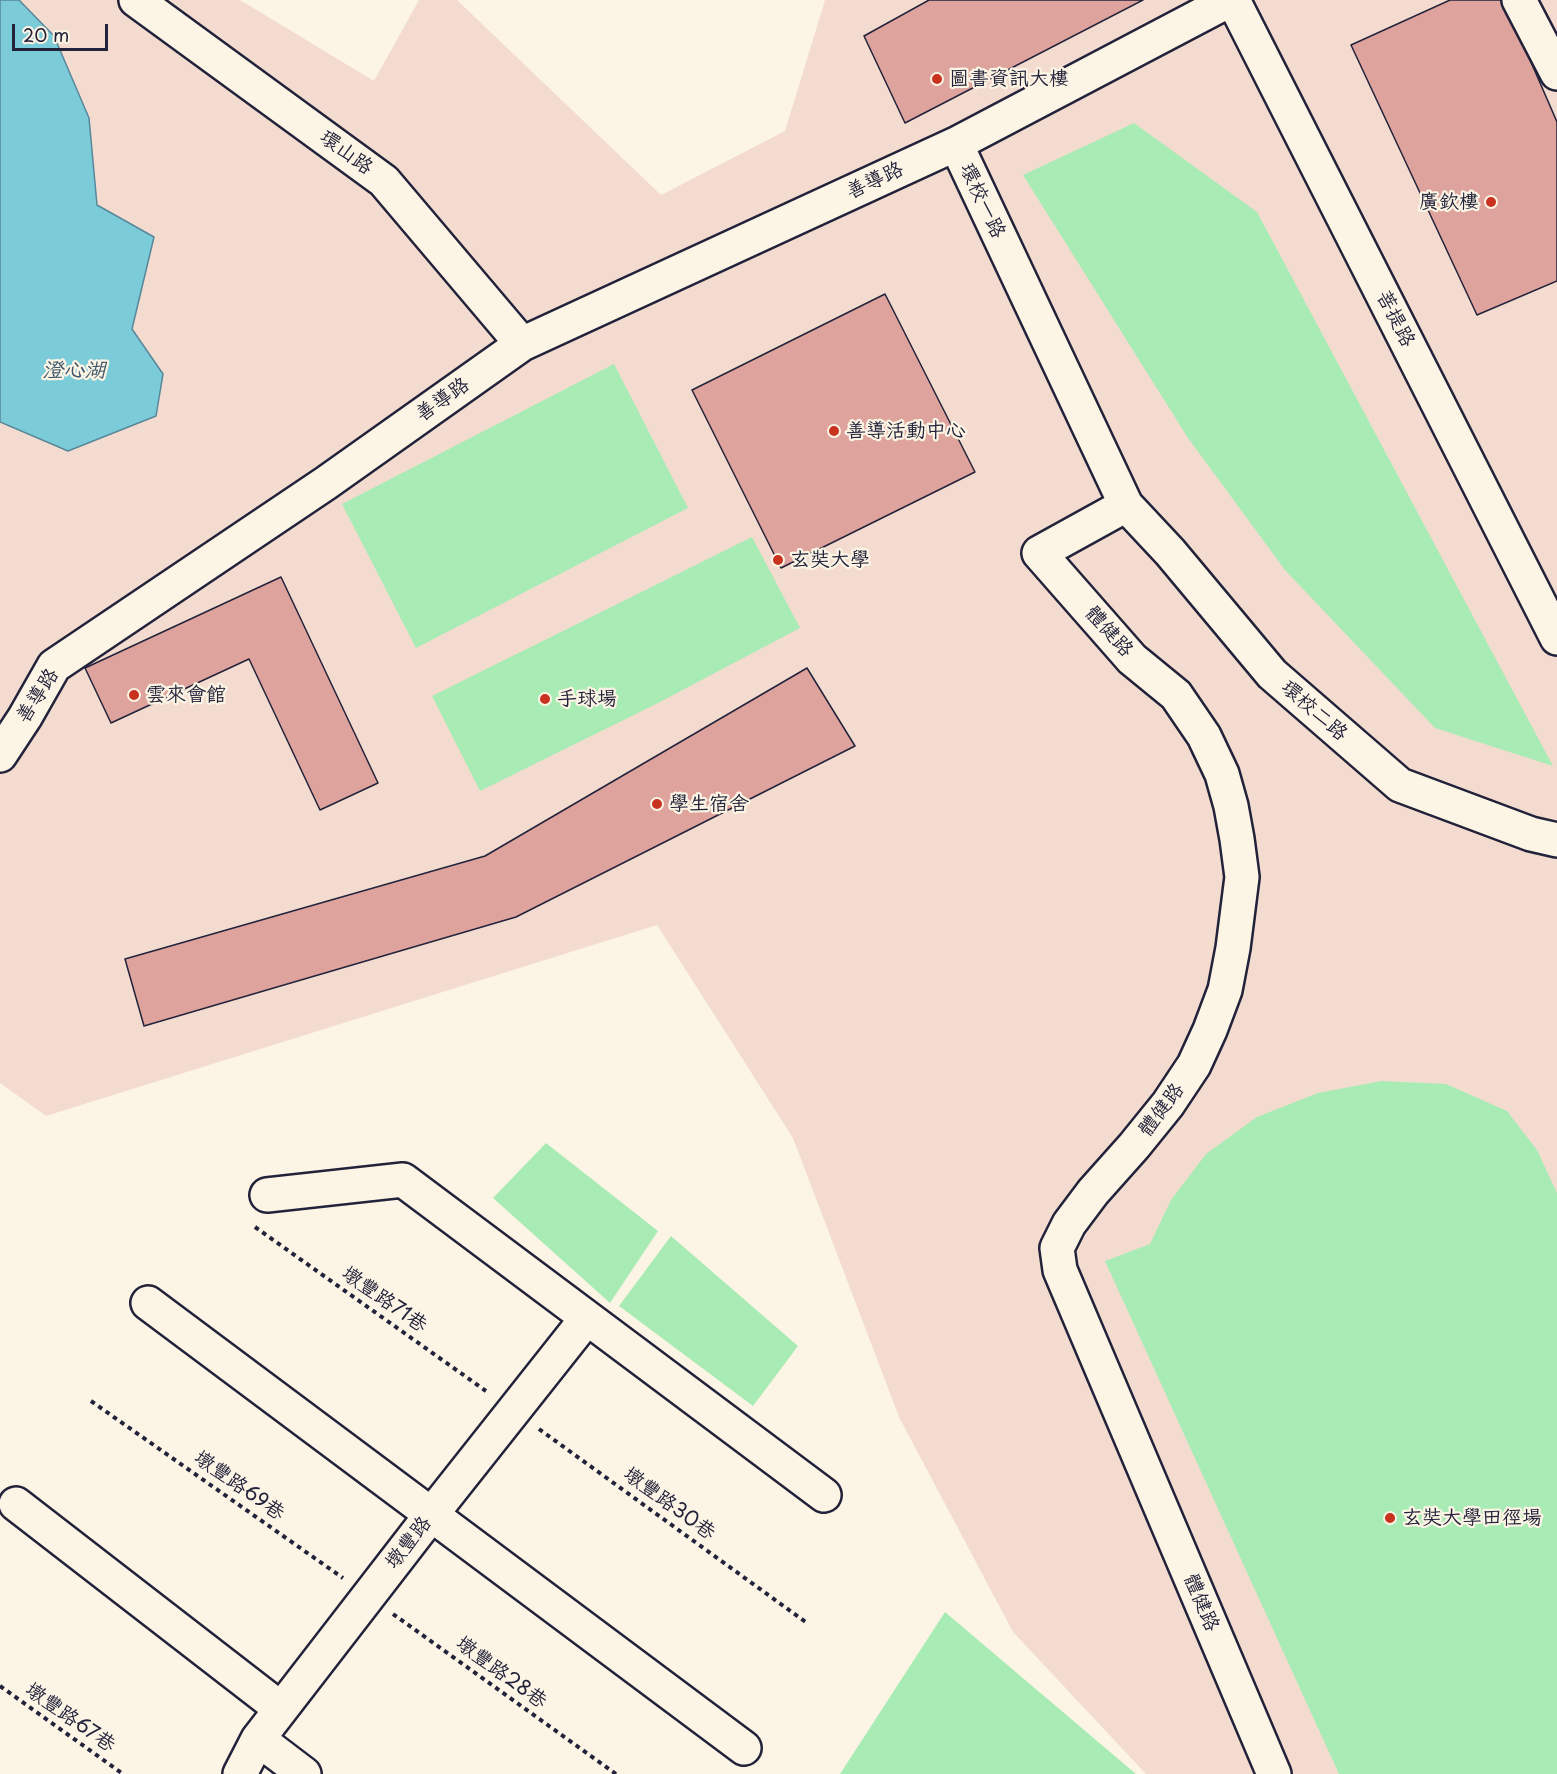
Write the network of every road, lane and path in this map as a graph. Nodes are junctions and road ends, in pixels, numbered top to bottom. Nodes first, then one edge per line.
1 (136, 0) edge
2 (1232, 0) edge
3 (1519, 0) edge
4 (1557, 73) edge
5 (956, 144) junction
6 (522, 344) junction
7 (1126, 505) junction
8 (1557, 638) edge
9 (0, 754) edge
10 (1557, 840) edge
11 (267, 1195) dead end
12 (247, 1221) dead end
13 (148, 1303) dead end
14 (587, 1318) junction
15 (91, 1401) dead end
16 (514, 1411) junction
17 (824, 1495) dead end
18 (16, 1503) dead end
19 (431, 1515) junction
20 (369, 1596) junction
21 (807, 1623) dead end
22 (0, 1686) edge
23 (281, 1709) junction
24 (258, 1739) junction
25 (744, 1748) dead end
26 (123, 1773) edge
27 (240, 1774) edge
28 (304, 1774) edge
29 (616, 1774) edge
30 (1274, 1774) edge

1 - 6 street, 環山路
2 - 5 street, 環校一路
2 - 8 street, 菩提路
3 - 4 street
5 - 6 street, 善導路
5 - 7 street, 環校一路
6 - 9 street, 善導路
7 - 10 street, 環校二路
7 - 30 street, 體健路
11 - 14 street
12 - 16 path, 墩豐路71巷
13 - 19 street
14 - 16 street, 墩豐路
14 - 17 street
15 - 20 path, 墩豐路69巷
16 - 19 street, 墩豐路
16 - 21 path, 墩豐路30巷
18 - 23 street
19 - 20 street, 墩豐路
19 - 25 street
20 - 23 street, 墩豐路
20 - 29 path, 墩豐路28巷
22 - 26 path, 墩豐路67巷
23 - 24 street, 墩豐路
24 - 27 street, 墩豐路
24 - 28 street

